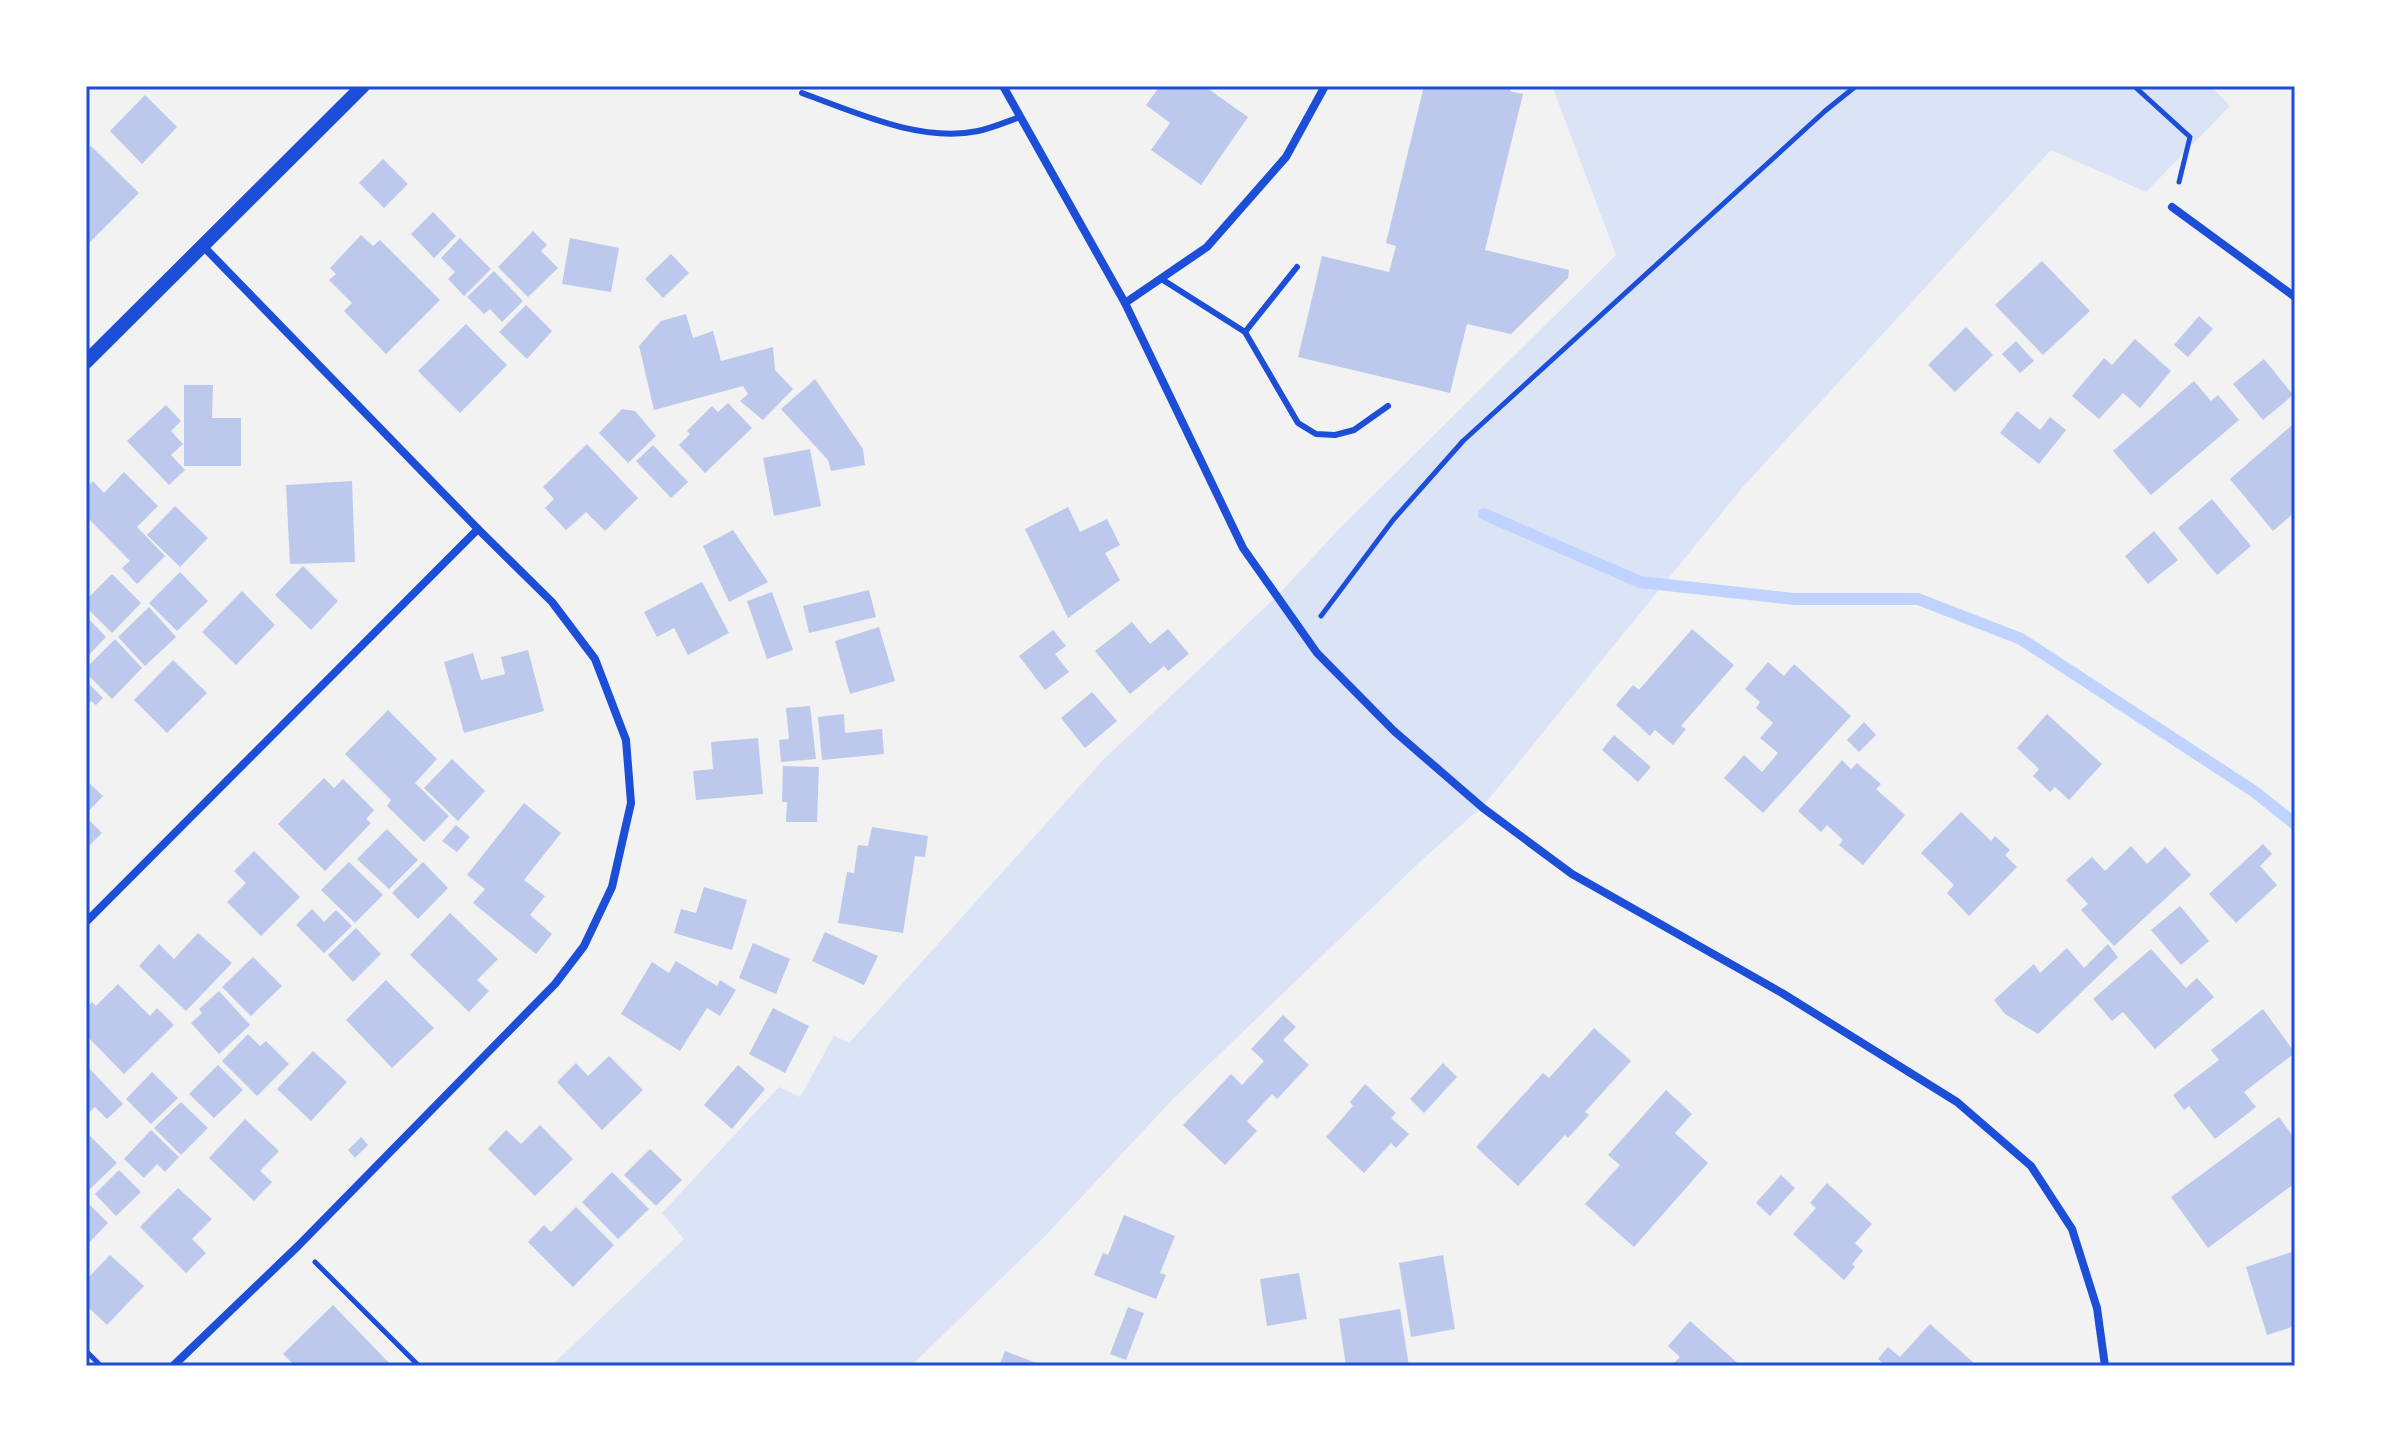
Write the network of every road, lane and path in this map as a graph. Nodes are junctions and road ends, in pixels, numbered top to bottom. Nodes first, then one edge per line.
1 (363, 86) edge
2 (1003, 86) edge
3 (1325, 86) edge
4 (1856, 86) edge
5 (2134, 86) edge
6 (802, 93) dead end
7 (1020, 117) junction
8 (2172, 207) joint
9 (203, 246) junction
10 (1297, 267) dead end
11 (1163, 280) junction
12 (2295, 297) edge
13 (1125, 303) junction
14 (1245, 332) junction
15 (86, 362) edge
16 (1388, 406) dead end
17 (478, 529) junction
18 (1305, 636) junction
19 (86, 922) edge
20 (298, 1246) junction
21 (86, 1351) edge
22 (101, 1366) edge
23 (173, 1366) edge
24 (419, 1366) edge
25 (2105, 1366) edge

1 - 9 street
2 - 7 street
3 - 11 street
4 - 18 path
5 - 8 path
6 - 7 lane
7 - 13 street
8 - 12 street
9 - 15 street
9 - 17 street
10 - 14 lane
11 - 13 street
11 - 14 lane
13 - 18 street
14 - 16 lane
17 - 19 street
17 - 20 street
18 - 25 street
20 - 23 street
20 - 24 path
21 - 22 path

